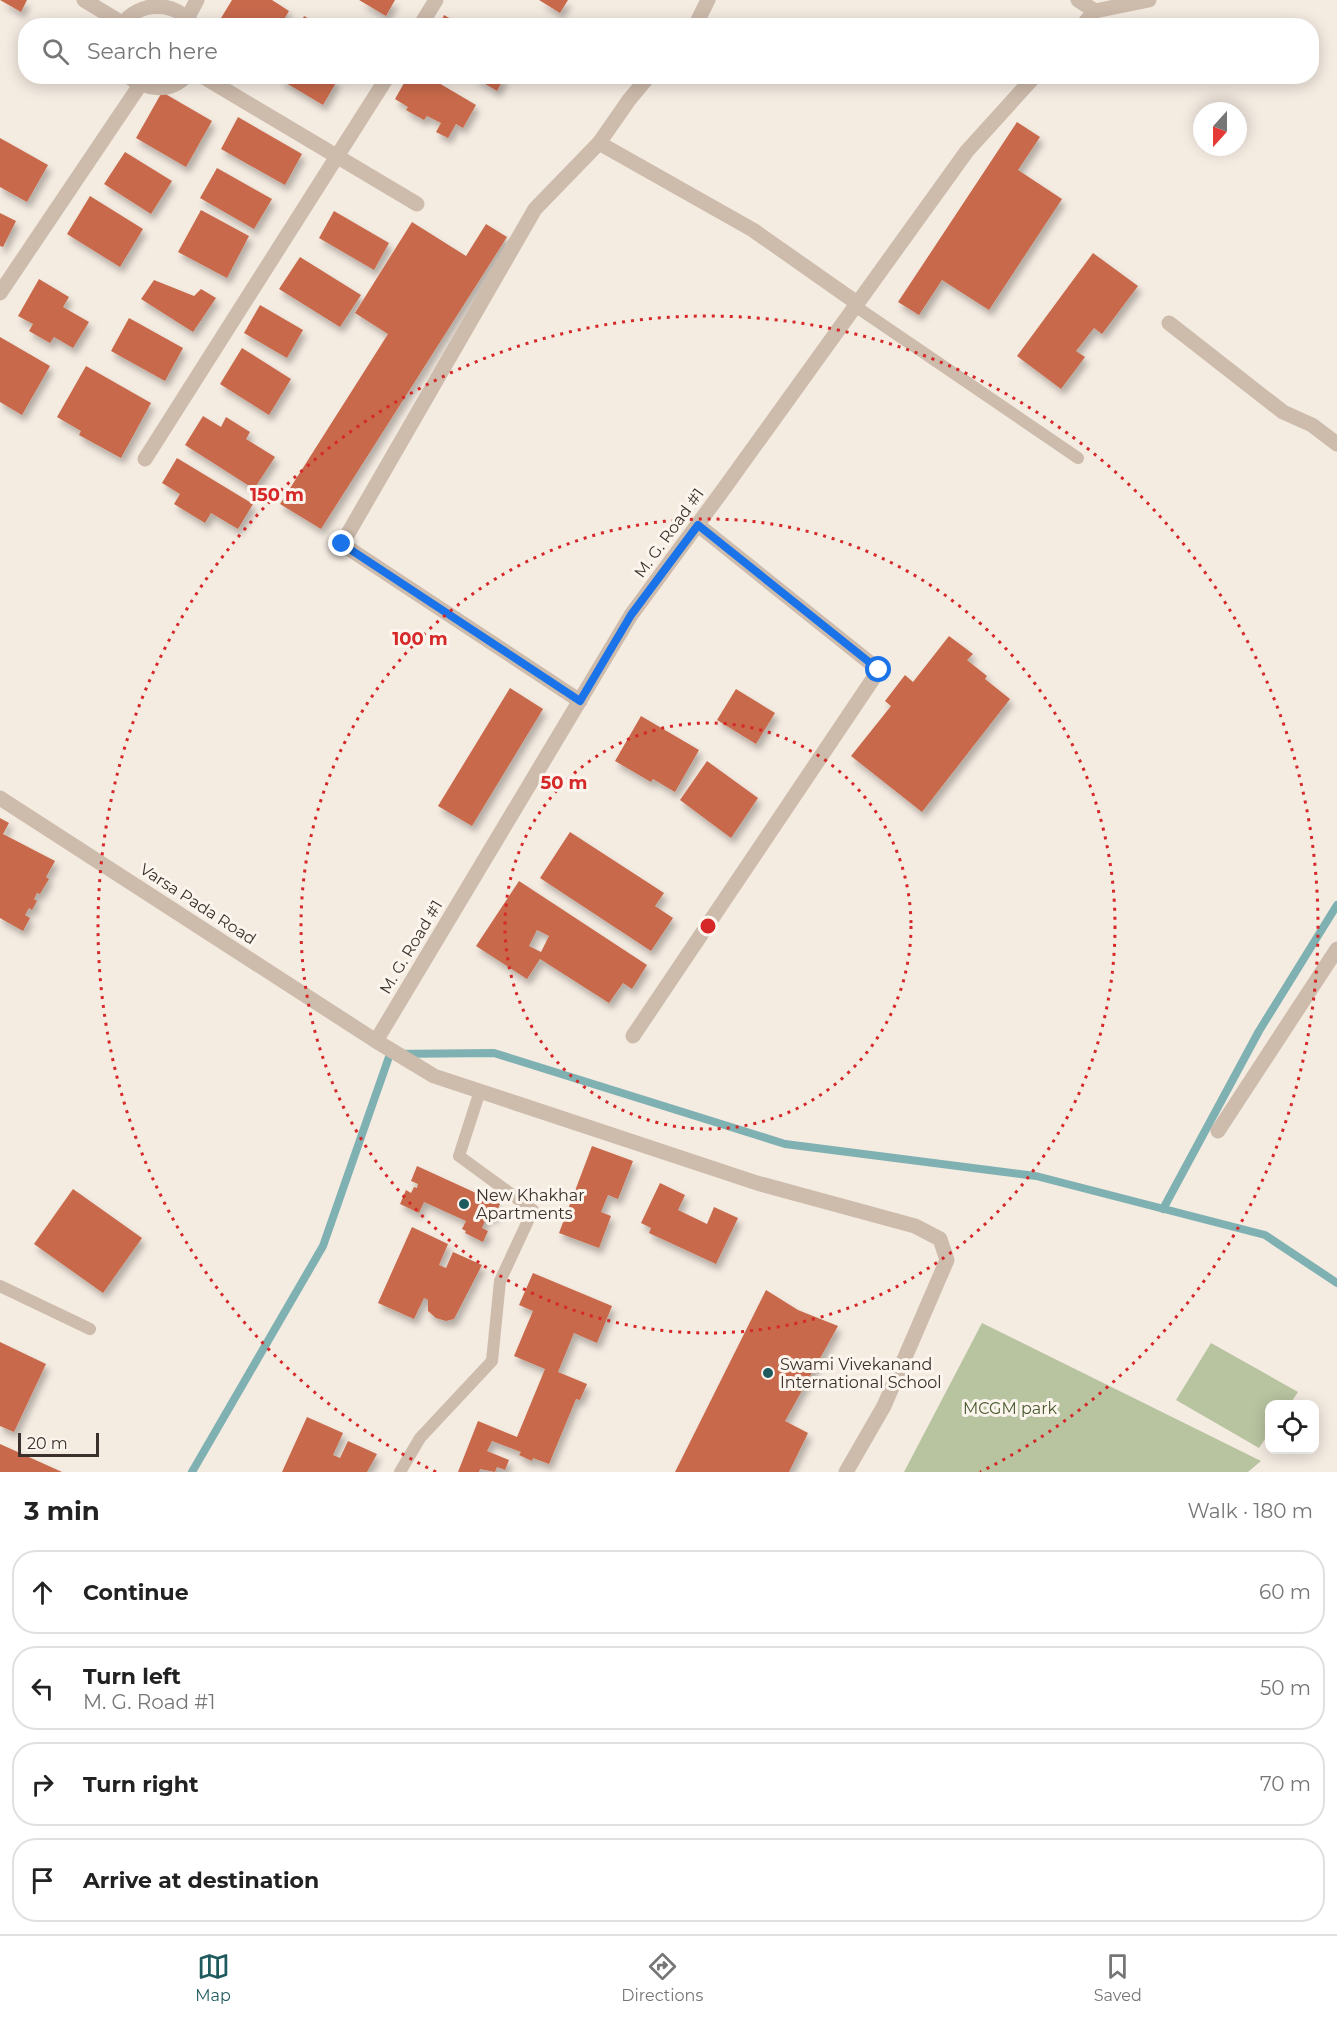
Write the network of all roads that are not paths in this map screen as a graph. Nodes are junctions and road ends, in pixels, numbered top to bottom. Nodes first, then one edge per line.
1 (84, 0) edge
2 (197, 0) edge
3 (436, 0) edge
4 (708, 0) edge
5 (1077, 0) edge
6 (1149, 0) edge
7 (1095, 11) junction
8 (112, 18) edge
9 (126, 18) edge
10 (187, 18) edge
11 (192, 18) edge
12 (425, 18) edge
13 (699, 18) edge
14 (1089, 18) edge
15 (132, 84) edge
16 (143, 84) edge
17 (176, 84) edge
18 (216, 84) edge
19 (382, 84) edge
20 (642, 84) edge
21 (1028, 84) edge
22 (599, 143) junction
23 (337, 156) junction
24 (417, 204) dead end
25 (0, 293) edge
26 (856, 304) junction
27 (1169, 323) dead end
28 (1337, 444) edge
29 (1078, 458) dead end
30 (145, 459) dead end
31 (698, 525) junction
32 (580, 701) junction
33 (0, 798) edge
34 (1337, 949) edge
35 (633, 1036) dead end
36 (376, 1041) junction
37 (480, 1091) junction
38 (1218, 1131) dead end
39 (0, 1286) edge
40 (90, 1329) dead end
41 (400, 1472) edge
42 (846, 1472) edge

1 - 8 street
2 - 11 street
3 - 12 street
4 - 13 street
5 - 7 street
6 - 7 street
7 - 14 street
9 - 10 street
15 - 25 street
16 - 17 street
18 - 23 street
19 - 23 street
20 - 22 street
21 - 26 street, M. G. Road #1
22 - 26 street
22 - 32 street
23 - 24 street
23 - 30 street
26 - 29 lane
26 - 31 street, M. G. Road #1
27 - 28 street
31 - 32 street, M. G. Road #1
31 - 35 street
32 - 36 street, M. G. Road #1
33 - 36 street, Varsa Pada Road
34 - 38 street
36 - 37 street, Varsa Pada Road
37 - 41 lane
37 - 42 street, Varsa Pada Road
39 - 40 lane

